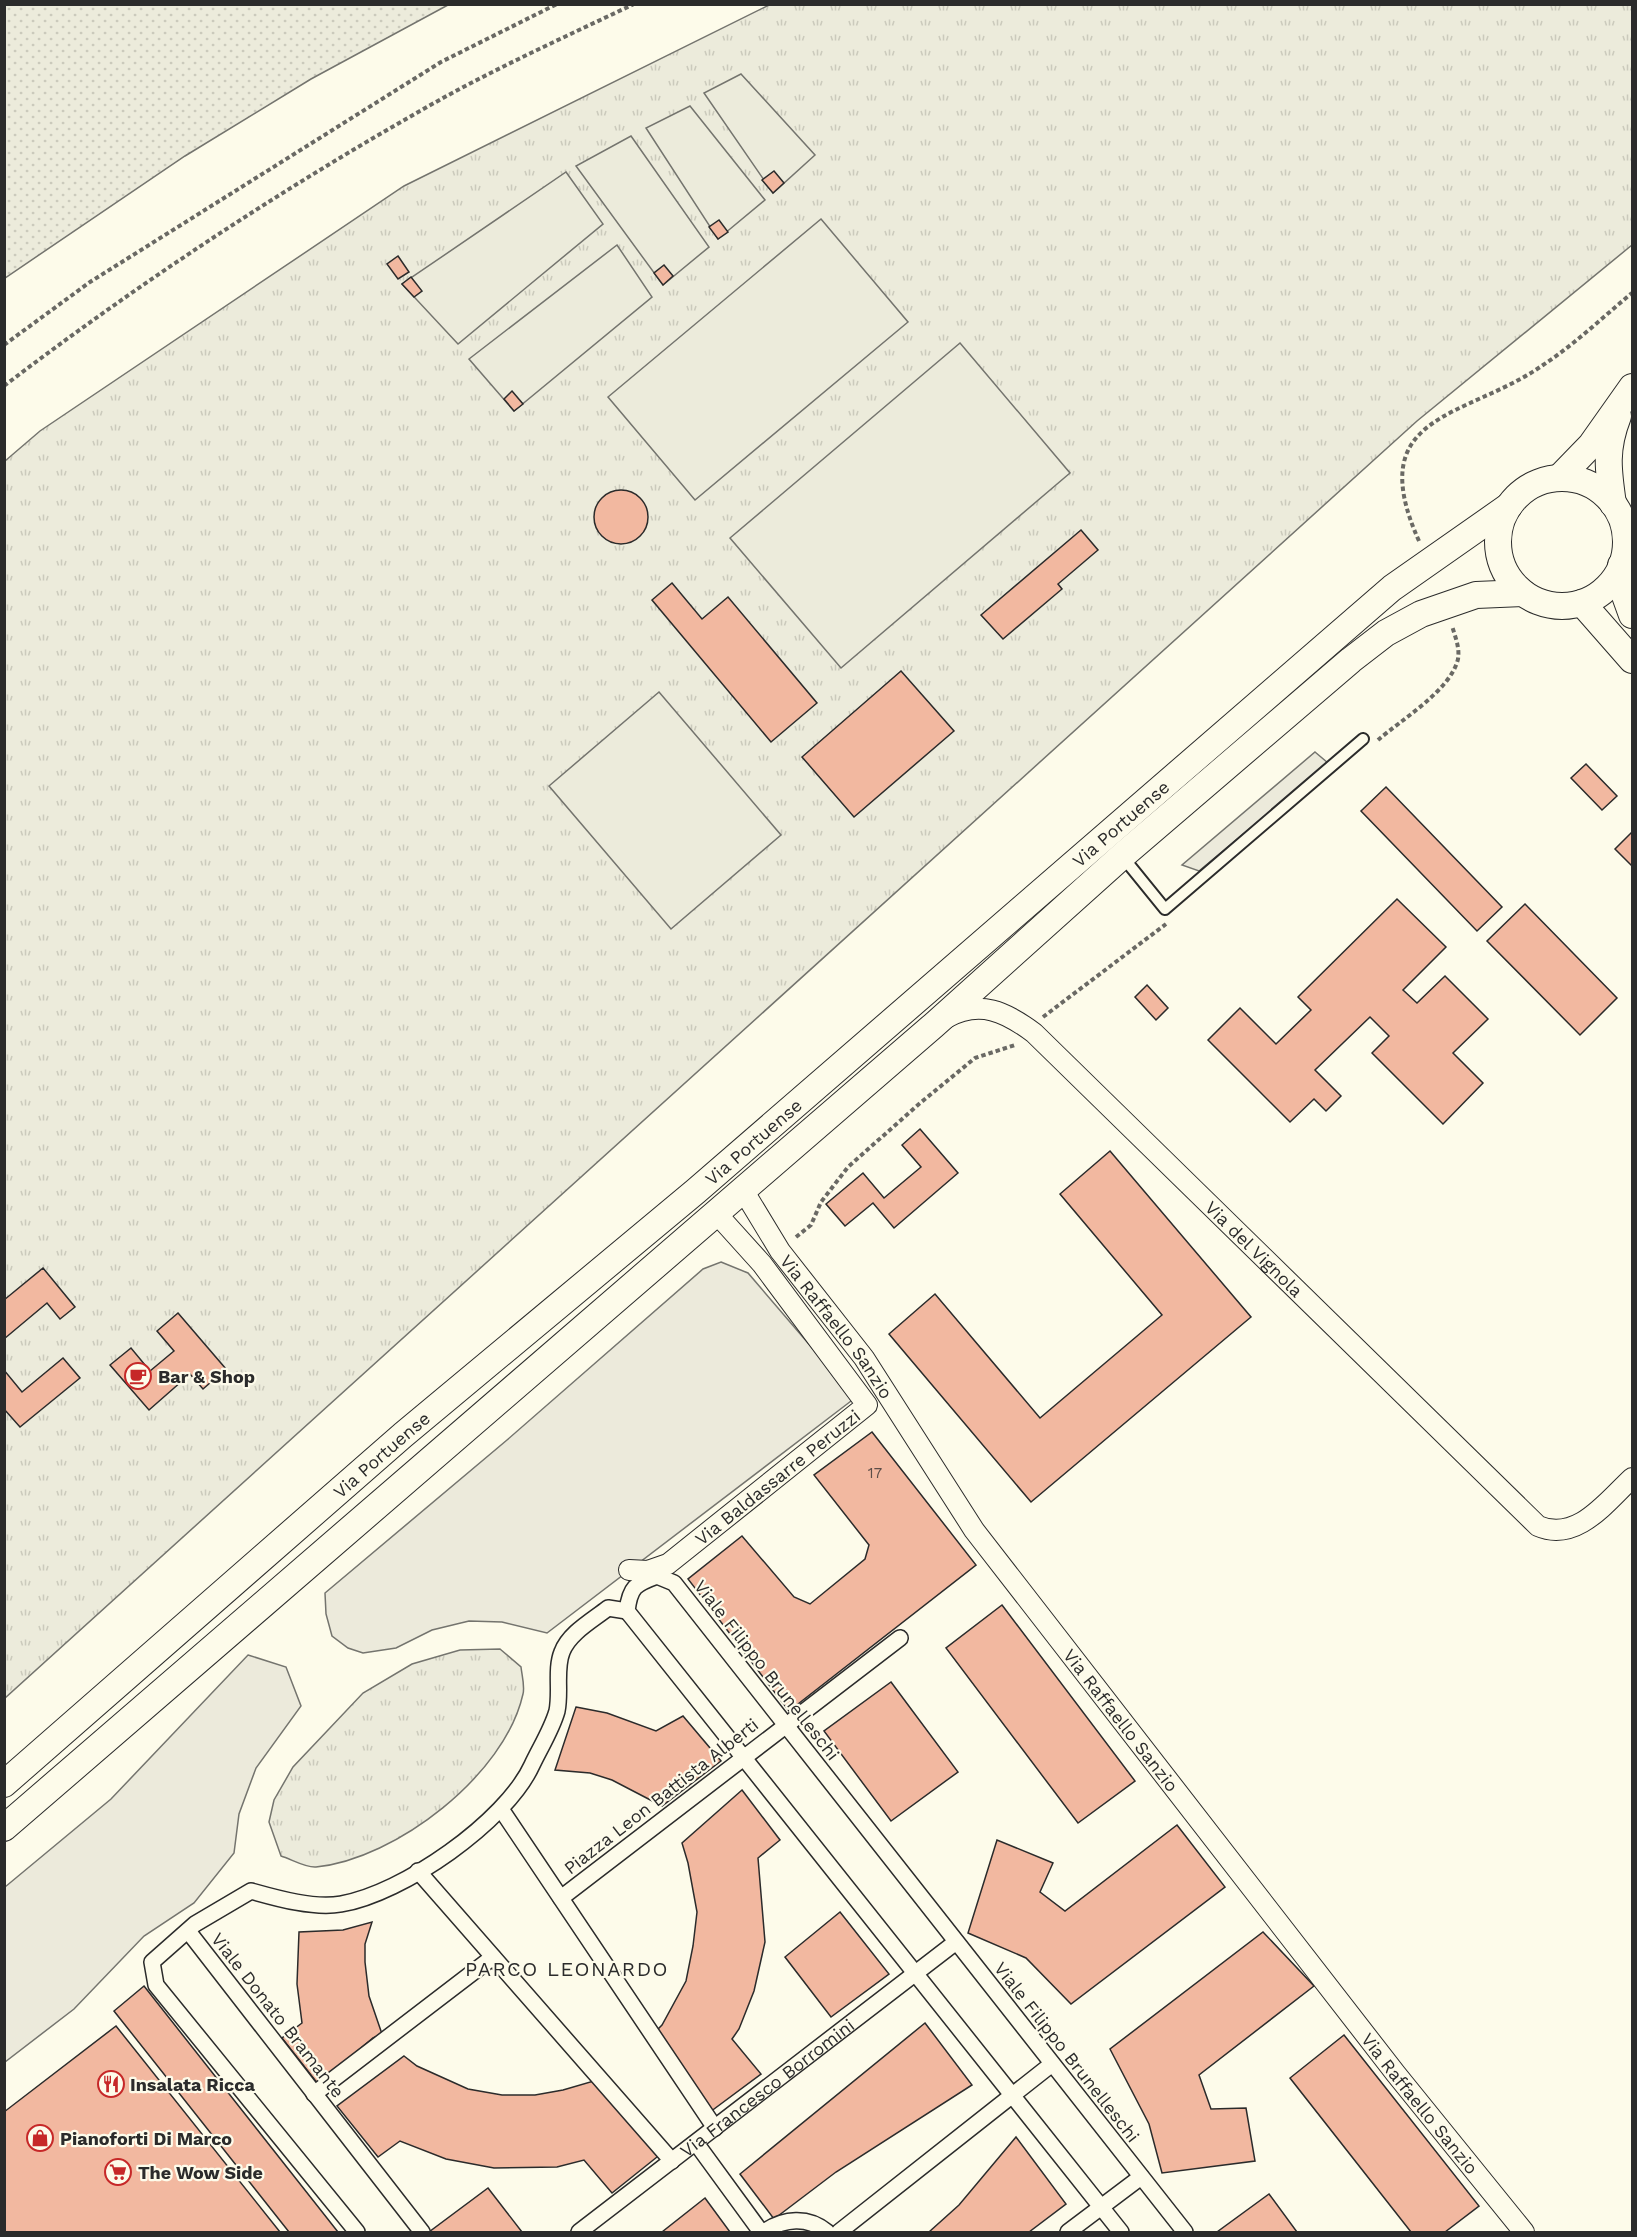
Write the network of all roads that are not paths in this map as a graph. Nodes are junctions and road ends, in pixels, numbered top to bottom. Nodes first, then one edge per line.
1 (1629, 392) edge
2 (1558, 478) junction
3 (1614, 504) junction
4 (1509, 506) junction
5 (1622, 565) junction
6 (1523, 593) junction
7 (1582, 603) junction
8 (1632, 615) edge
9 (1632, 660) edge
10 (1363, 739) dead end
11 (1122, 856) junction
12 (934, 1025) junction
13 (743, 1190) junction
14 (716, 1213) junction
15 (1632, 1478) edge
16 (629, 1570) dead end
17 (627, 1611) junction
18 (900, 1638) dead end
19 (784, 1725) junction
20 (742, 1758) junction
21 (4, 1784) edge
22 (501, 1809) junction
23 (4, 1828) edge
24 (418, 1871) junction
25 (561, 1898) junction
26 (188, 1931) junction
27 (956, 1942) junction
28 (493, 1957) junction
29 (915, 1976) junction
30 (1052, 2064) junction
31 (314, 2094) junction
32 (1011, 2095) junction
33 (715, 2128) junction
34 (696, 2143) junction
35 (672, 2162) junction
36 (1141, 2177) junction
37 (1101, 2206) junction
38 (357, 2232) edge
39 (422, 2232) edge
40 (579, 2232) edge
41 (762, 2232) edge
42 (827, 2232) edge
43 (839, 2232) edge
44 (1068, 2232) edge
45 (1121, 2232) edge
46 (1185, 2232) edge
47 (1524, 2232) edge

1 - 2 street
1 - 3 street
2 - 3 street
2 - 4 street
3 - 5 street
4 - 6 street
4 - 21 street, Via Portuense
5 - 7 street
5 - 8 street
6 - 7 street
6 - 11 street, Via Portuense
7 - 9 street
10 - 11 lane
11 - 12 street, Via Portuense
12 - 13 street, Via Portuense
12 - 15 street, Via del Vignola
13 - 14 street, Via Portuense
13 - 47 street, Via Raffaello Sanzio
14 - 16 street, Via Baldassarre Peruzzi
14 - 23 street, Via Portuense
17 - 19 street, Viale Filippo Brunelleschi
17 - 20 street
17 - 22 street
18 - 19 street, Piazza Leon Battista Alberti
19 - 20 street, Piazza Leon Battista Alberti
19 - 27 street, Viale Filippo Brunelleschi
20 - 25 street, Piazza Leon Battista Alberti
20 - 29 street
22 - 24 street
22 - 25 street, Piazza Leon Battista Alberti
24 - 26 street
24 - 28 street
25 - 33 street, Piazza Leon Battista Alberti
26 - 31 street, Viale Donato Bramante
26 - 38 street, Viale Donato Bramante
27 - 29 street, Via Francesco Borromini
27 - 30 street, Viale Filippo Brunelleschi
28 - 31 street
28 - 35 street
29 - 32 street
29 - 33 street, Via Francesco Borromini
30 - 32 street
30 - 36 street, Viale Filippo Brunelleschi
31 - 39 street, Viale Donato Bramante
32 - 37 street
32 - 43 street
33 - 34 street, Via Francesco Borromini
34 - 35 street, Via Francesco Borromini
34 - 41 street
35 - 40 street, Via Francesco Borromini
36 - 37 street
36 - 46 street, Viale Filippo Brunelleschi
37 - 44 street
37 - 45 street
41 - 42 street

